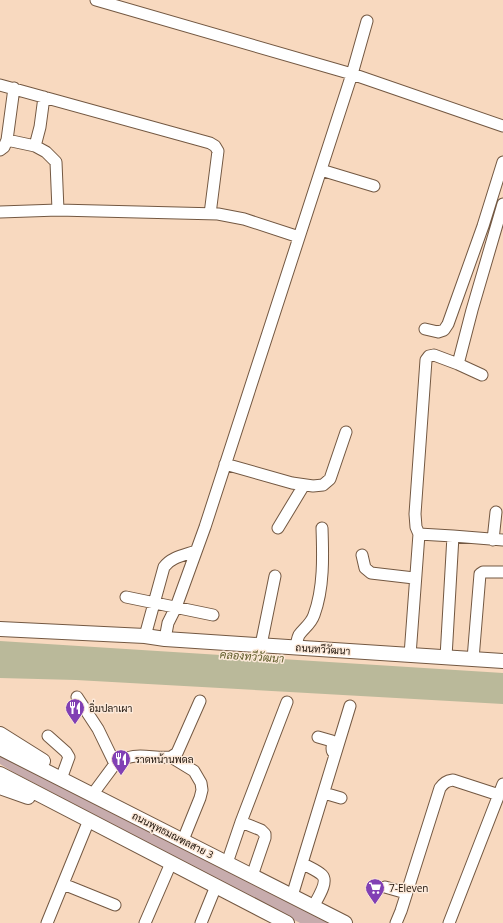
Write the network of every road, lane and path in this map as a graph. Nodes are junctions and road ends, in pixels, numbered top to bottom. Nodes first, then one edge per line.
1 (96, 0) edge
2 (367, 21) dead end
3 (352, 74) junction
4 (0, 85) edge
5 (14, 88) junction
6 (44, 96) junction
7 (503, 126) edge
8 (7, 140) junction
9 (35, 146) junction
10 (0, 150) edge
11 (503, 162) edge
12 (321, 170) junction
13 (374, 186) dead end
14 (503, 204) edge
15 (58, 210) junction
16 (0, 212) edge
17 (210, 214) junction
18 (299, 237) junction
19 (425, 329) dead end
20 (458, 364) junction
21 (482, 375) dead end
22 (346, 432) dead end
23 (225, 464) junction
24 (304, 485) junction
25 (496, 512) dead end
26 (278, 528) dead end
27 (322, 528) dead end
28 (418, 534) junction
29 (453, 536) junction
30 (498, 540) edge
31 (196, 551) junction
32 (362, 555) dead end
33 (502, 572) edge
34 (275, 576) dead end
35 (414, 578) junction
36 (126, 597) dead end
37 (154, 603) junction
38 (176, 607) junction
39 (213, 615) dead end
40 (0, 629) edge
41 (145, 636) junction
42 (165, 639) junction
43 (261, 645) junction
44 (295, 647) junction
45 (410, 655) junction
46 (446, 657) junction
47 (473, 659) junction
48 (503, 661) edge
49 (77, 697) dead end
50 (200, 701) dead end
51 (287, 702) dead end
52 (350, 706) dead end
53 (0, 734) edge
54 (48, 736) dead end
55 (318, 737) dead end
56 (0, 748) edge
57 (336, 754) junction
58 (171, 757) junction
59 (115, 764) junction
60 (0, 774) edge
61 (58, 777) junction
62 (503, 784) edge
63 (0, 787) edge
64 (324, 793) junction
65 (92, 794) junction
66 (499, 795) junction
67 (341, 798) dead end
68 (74, 812) junction
69 (89, 820) junction
70 (241, 822) junction
71 (183, 840) junction
72 (171, 863) junction
73 (227, 863) junction
74 (302, 863) junction
75 (252, 876) junction
76 (63, 884) junction
77 (216, 886) junction
78 (385, 887) dead end
79 (406, 893) junction
80 (292, 896) junction
81 (115, 906) dead end
82 (314, 907) junction
83 (281, 921) edge
84 (49, 922) edge
85 (145, 923) edge
86 (201, 923) edge
87 (345, 923) edge
88 (396, 923) edge
89 (449, 923) edge

1 - 3 street
2 - 3 street
3 - 7 street
3 - 12 street
4 - 5 street
5 - 6 street
5 - 8 street
6 - 9 street
6 - 17 street
8 - 9 street
8 - 10 street
9 - 15 street
11 - 19 street
12 - 13 street
12 - 18 street
14 - 20 street
15 - 16 street
15 - 17 street
17 - 18 street
18 - 23 street
20 - 21 street
20 - 28 street
22 - 24 street
23 - 24 street
23 - 31 street
24 - 26 street
25 - 30 street
27 - 44 street
28 - 29 street
28 - 35 street
29 - 30 street
29 - 46 street
31 - 37 street
31 - 38 street
32 - 35 street
33 - 47 street
34 - 43 street
35 - 45 street
36 - 37 street
37 - 38 street
37 - 41 street
38 - 39 street
38 - 42 street
40 - 41 main road, ถนนทวีวัฒนา
41 - 42 main road, ถนนทวีวัฒนา
42 - 43 main road, ถนนทวีวัฒนา
43 - 44 main road, ถนนทวีวัฒนา
44 - 45 main road, ถนนทวีวัฒนา
45 - 46 main road, ถนนทวีวัฒนา
46 - 47 main road, ถนนทวีวัฒนา
47 - 48 main road, ถนนทวีวัฒนา
49 - 59 street
50 - 58 street
51 - 70 street
52 - 57 street
53 - 61 main road
54 - 61 street
55 - 57 street
56 - 61 main road, ถนนพุทธมณฑลสาย 3
57 - 64 street
58 - 59 street
58 - 71 street
59 - 65 street
60 - 68 main road
61 - 65 main road, ถนนพุทธมณฑลสาย 3
62 - 66 street
63 - 68 main road
64 - 67 street
64 - 74 street
65 - 71 main road, ถนนพุทธมณฑลสาย 3
66 - 79 street
66 - 89 street
68 - 69 main road
69 - 72 main road
69 - 76 street
70 - 73 street
70 - 75 street
71 - 73 main road, ถนนพุทธมณฑลสาย 3
72 - 77 main road
72 - 85 street
73 - 75 main road, ถนนพุทธมณฑลสาย 3
74 - 80 street
74 - 82 street
75 - 80 main road, ถนนพุทธมณฑลสาย 3
76 - 81 street
76 - 84 street
77 - 83 main road
77 - 86 street
78 - 79 street
79 - 88 street
80 - 82 main road, ถนนพุทธมณฑลสาย 3
82 - 87 main road, ถนนพุทธมณฑลสาย 3

